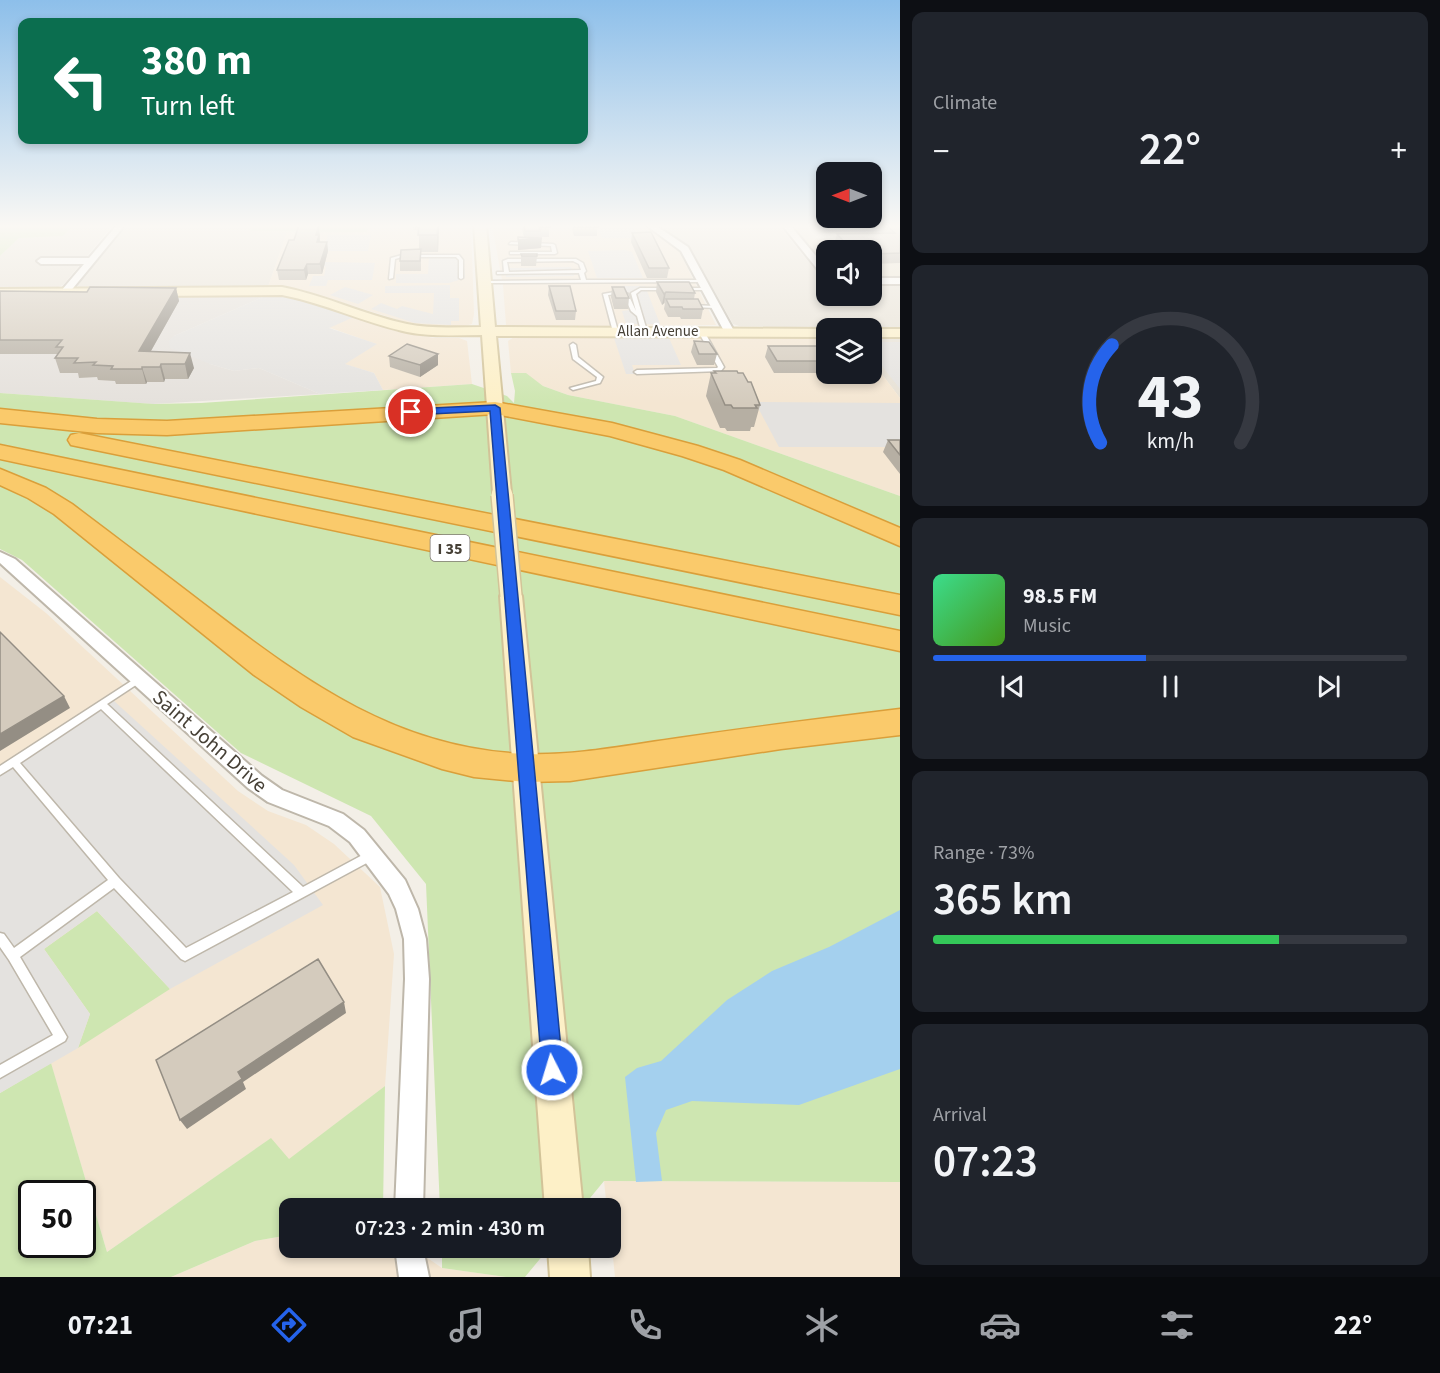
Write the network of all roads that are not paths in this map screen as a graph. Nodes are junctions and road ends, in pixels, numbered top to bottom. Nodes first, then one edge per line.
1 (71, 285) edge
2 (484, 285) edge
3 (693, 285) edge
4 (705, 285) junction
5 (66, 291) junction
6 (0, 293) edge
7 (684, 306) edge
8 (716, 307) junction
9 (640, 316) junction
10 (615, 331) junction
11 (644, 331) junction
12 (701, 331) junction
13 (729, 331) junction
14 (489, 332) junction
15 (816, 333) edge
16 (882, 333) edge
17 (900, 333) edge
18 (573, 345) dead end
19 (637, 372) dead end
20 (573, 388) dead end
21 (495, 408) junction
22 (0, 416) edge
23 (0, 424) edge
24 (0, 452) edge
25 (0, 476) edge
26 (900, 538) edge
27 (0, 557) edge
28 (900, 605) edge
29 (900, 641) edge
30 (139, 679) junction
31 (101, 704) junction
32 (900, 723) edge
33 (14, 762) junction
34 (526, 768) junction
35 (0, 771) edge
36 (373, 854) junction
37 (115, 881) junction
38 (302, 892) junction
39 (0, 938) edge
40 (13, 956) junction
41 (0, 1072) edge
42 (409, 1198) edge
43 (563, 1198) edge
44 (411, 1258) edge
45 (569, 1258) edge
46 (414, 1277) edge
47 (570, 1277) edge

1 - 5 street
2 - 14 main road
3 - 4 lane
4 - 8 street
4 - 9 lane
5 - 6 main road, Allan Avenue
5 - 14 main road, Allan Avenue
7 - 8 lane
8 - 13 street
9 - 10 lane
9 - 11 lane
10 - 11 main road, Allan Avenue
10 - 14 main road, Allan Avenue
11 - 12 main road, Allan Avenue
12 - 13 main road, Allan Avenue
12 - 19 lane
13 - 15 main road, Allan Avenue
14 - 21 main road
16 - 17 main road
18 - 20 lane
21 - 22 highway
21 - 26 highway
21 - 34 main road, bridge
23 - 28 highway, I 35
24 - 29 highway, I 35
25 - 34 highway
27 - 30 street, Saint John Drive
30 - 31 lane
30 - 36 street, Saint John Drive
31 - 33 lane
31 - 38 lane
32 - 34 highway
33 - 35 lane
33 - 37 lane
34 - 43 main road
36 - 38 lane
36 - 42 street, Saint John Drive
37 - 38 lane
37 - 40 lane
39 - 40 lane
40 - 41 lane
44 - 46 street
45 - 47 main road

